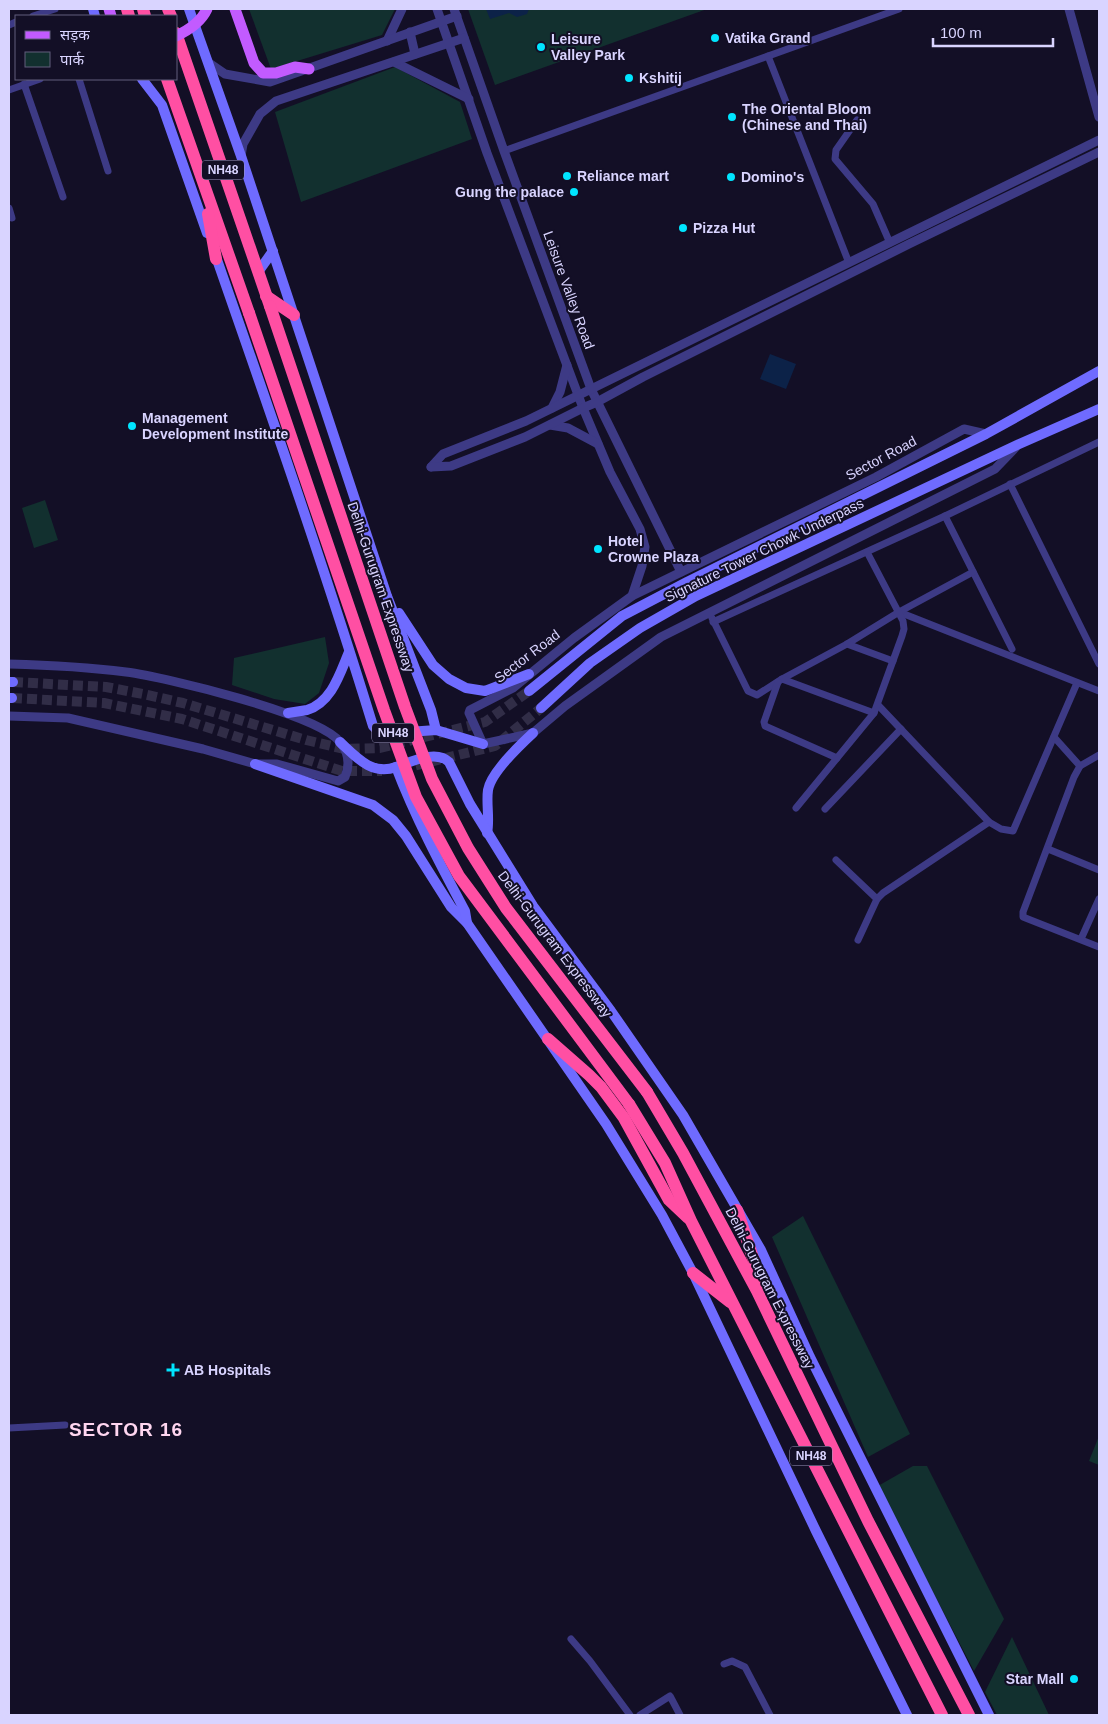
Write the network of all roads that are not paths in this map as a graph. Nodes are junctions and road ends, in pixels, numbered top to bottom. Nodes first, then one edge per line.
1 (55, 9) edge
2 (189, 9) edge
3 (207, 9) edge
4 (235, 9) edge
5 (402, 9) edge
6 (437, 9) edge
7 (899, 9) edge
8 (1069, 9) edge
9 (456, 12) edge
10 (36, 15) edge
11 (441, 21) junction
12 (410, 32) junction
13 (178, 33) edge
14 (464, 38) junction
15 (178, 40) edge
16 (386, 41) junction
17 (449, 42) junction
18 (415, 54) junction
19 (768, 56) junction
20 (394, 62) junction
21 (209, 63) junction
22 (309, 70) junction
23 (37, 80) edge
24 (79, 80) edge
25 (143, 80) edge
26 (166, 82) edge
27 (24, 84) junction
28 (9, 90) edge
29 (469, 99) junction
30 (1099, 117) edge
31 (858, 120) dead end
32 (1099, 140) edge
33 (504, 151) junction
34 (1099, 152) edge
35 (241, 156) junction
36 (108, 171) dead end
37 (200, 172) junction
38 (63, 197) dead end
39 (9, 208) edge
40 (12, 218) dead end
41 (890, 243) junction
42 (273, 251) junction
43 (216, 259) junction
44 (849, 263) junction
45 (258, 272) junction
46 (268, 301) junction
47 (294, 316) junction
48 (567, 365) junction
49 (1099, 371) edge
50 (591, 389) junction
51 (579, 395) junction
52 (597, 402) junction
53 (552, 408) junction
54 (584, 408) junction
55 (1099, 408) edge
56 (550, 425) junction
57 (986, 434) junction
58 (1099, 442) edge
59 (598, 444) junction
60 (1017, 445) junction
61 (1010, 484) junction
62 (945, 516) junction
63 (867, 552) junction
64 (681, 572) junction
65 (973, 572) junction
66 (387, 596) junction
67 (632, 596) junction
68 (898, 612) junction
69 (712, 618) junction
70 (847, 644) junction
71 (1012, 649) dead end
72 (349, 652) junction
73 (893, 661) junction
74 (9, 664) edge
75 (1099, 664) edge
76 (529, 674) junction
77 (780, 680) junction
78 (1077, 683) junction
79 (529, 691) tunnel mouth
80 (1099, 691) edge
81 (878, 704) junction
82 (541, 708) tunnel mouth
83 (874, 713) junction
84 (288, 714) junction
85 (9, 716) edge
86 (901, 729) junction
87 (436, 730) junction
88 (533, 733) junction
89 (1054, 737) junction
90 (340, 742) junction
91 (483, 744) junction
92 (1099, 755) edge
93 (837, 758) junction
94 (255, 764) junction
95 (1080, 766) junction
96 (396, 767) junction
97 (796, 808) dead end
98 (825, 810) dead end
99 (989, 822) junction
100 (487, 833) junction
101 (1048, 849) junction
102 (836, 860) dead end
103 (1099, 870) edge
104 (878, 899) junction
105 (1099, 899) edge
106 (467, 923) junction
107 (1082, 939) junction
108 (858, 940) dead end
109 (1099, 947) edge
110 (548, 1039) junction
111 (736, 1210) junction
112 (691, 1221) junction
113 (693, 1273) junction
114 (757, 1290) junction
115 (734, 1305) junction
116 (65, 1425) dead end
117 (9, 1428) edge
118 (571, 1639) dead end
119 (724, 1664) dead end
120 (930, 1692) junction
121 (630, 1715) edge
122 (640, 1715) edge
123 (680, 1715) edge
124 (770, 1715) edge
125 (906, 1715) edge
126 (932, 1715) edge
127 (942, 1715) edge
128 (969, 1715) edge
129 (989, 1715) edge

1 - 10 street
2 - 21 main road
3 - 13 main road, bridge
4 - 22 main road
5 - 16 street
6 - 11 street, Leisure Valley Road
7 - 19 street
8 - 30 street
9 - 11 street
9 - 14 street, Leisure Valley Road
11 - 12 street
11 - 17 street, Leisure Valley Road
12 - 16 street
12 - 18 street
14 - 17 street
14 - 33 street, Leisure Valley Road
15 - 45 highway, Delhi-Gurugram Expressway / NH48
16 - 22 street
17 - 18 street
17 - 29 street, Leisure Valley Road
18 - 20 street
19 - 33 street
19 - 44 street
20 - 29 street
20 - 35 street
21 - 22 street
21 - 35 main road
23 - 27 street
24 - 36 street
25 - 43 main road
26 - 37 highway, NH48
27 - 28 street
27 - 38 street
29 - 48 street, Leisure Valley Road
31 - 41 street
32 - 41 street
33 - 50 street, Leisure Valley Road
34 - 52 street
35 - 42 main road
37 - 43 highway
37 - 112 highway, NH48, bridge
39 - 40 street
41 - 44 street
42 - 45 main road
42 - 47 main road
43 - 72 main road
44 - 50 street
45 - 46 highway, Delhi-Gurugram Expressway / NH48
46 - 47 highway
46 - 114 highway, Delhi-Gurugram Expressway / NH48, bridge
47 - 66 main road
48 - 51 street, Leisure Valley Road
48 - 53 street
49 - 57 main road
50 - 51 street
50 - 52 street, Leisure Valley Road
51 - 53 street
51 - 54 street, Leisure Valley Road
52 - 54 street
52 - 64 street, Leisure Valley Road
53 - 56 street
54 - 56 street
54 - 59 street, Leisure Valley Road
55 - 60 main road
56 - 59 street
57 - 64 street, Sector Road
57 - 79 main road, Signature Tower Chowk Underpass
58 - 61 street
59 - 67 street, Leisure Valley Road
60 - 69 street
60 - 82 main road, Signature Tower Chowk Underpass
61 - 62 street
61 - 75 street
62 - 63 street
62 - 65 street
63 - 68 street
63 - 69 street
64 - 67 street, Sector Road
65 - 68 street
65 - 71 street
66 - 76 main road
66 - 87 main road
67 - 76 street, Sector Road
68 - 70 street
68 - 73 street
68 - 78 street
69 - 77 street
69 - 88 street
70 - 73 street
70 - 77 street
72 - 84 main road
72 - 87 main road
73 - 81 street
74 - 84 street
76 - 91 street, Sector Road
77 - 83 street
77 - 93 street
78 - 80 street
78 - 89 street
81 - 83 street
81 - 86 street
83 - 93 street
84 - 90 street
85 - 94 street
86 - 98 street
86 - 99 street
87 - 91 main road
88 - 91 street
88 - 100 main road
89 - 95 street
89 - 99 street
90 - 94 street
90 - 96 main road
92 - 95 street
93 - 97 street
94 - 106 main road
95 - 101 street
96 - 100 main road
96 - 106 main road
99 - 104 street
100 - 111 main road
101 - 103 street
101 - 107 street
102 - 104 street
104 - 108 street
105 - 107 street
106 - 110 main road
107 - 109 street
110 - 112 highway
110 - 113 main road
111 - 114 highway
111 - 129 main road
112 - 115 highway, NH48
113 - 115 highway
113 - 125 main road
114 - 128 highway, Delhi-Gurugram Expressway / NH48
115 - 120 highway, NH48
116 - 117 street
118 - 121 street
119 - 124 street
120 - 126 highway
120 - 127 highway, NH48
122 - 123 street

